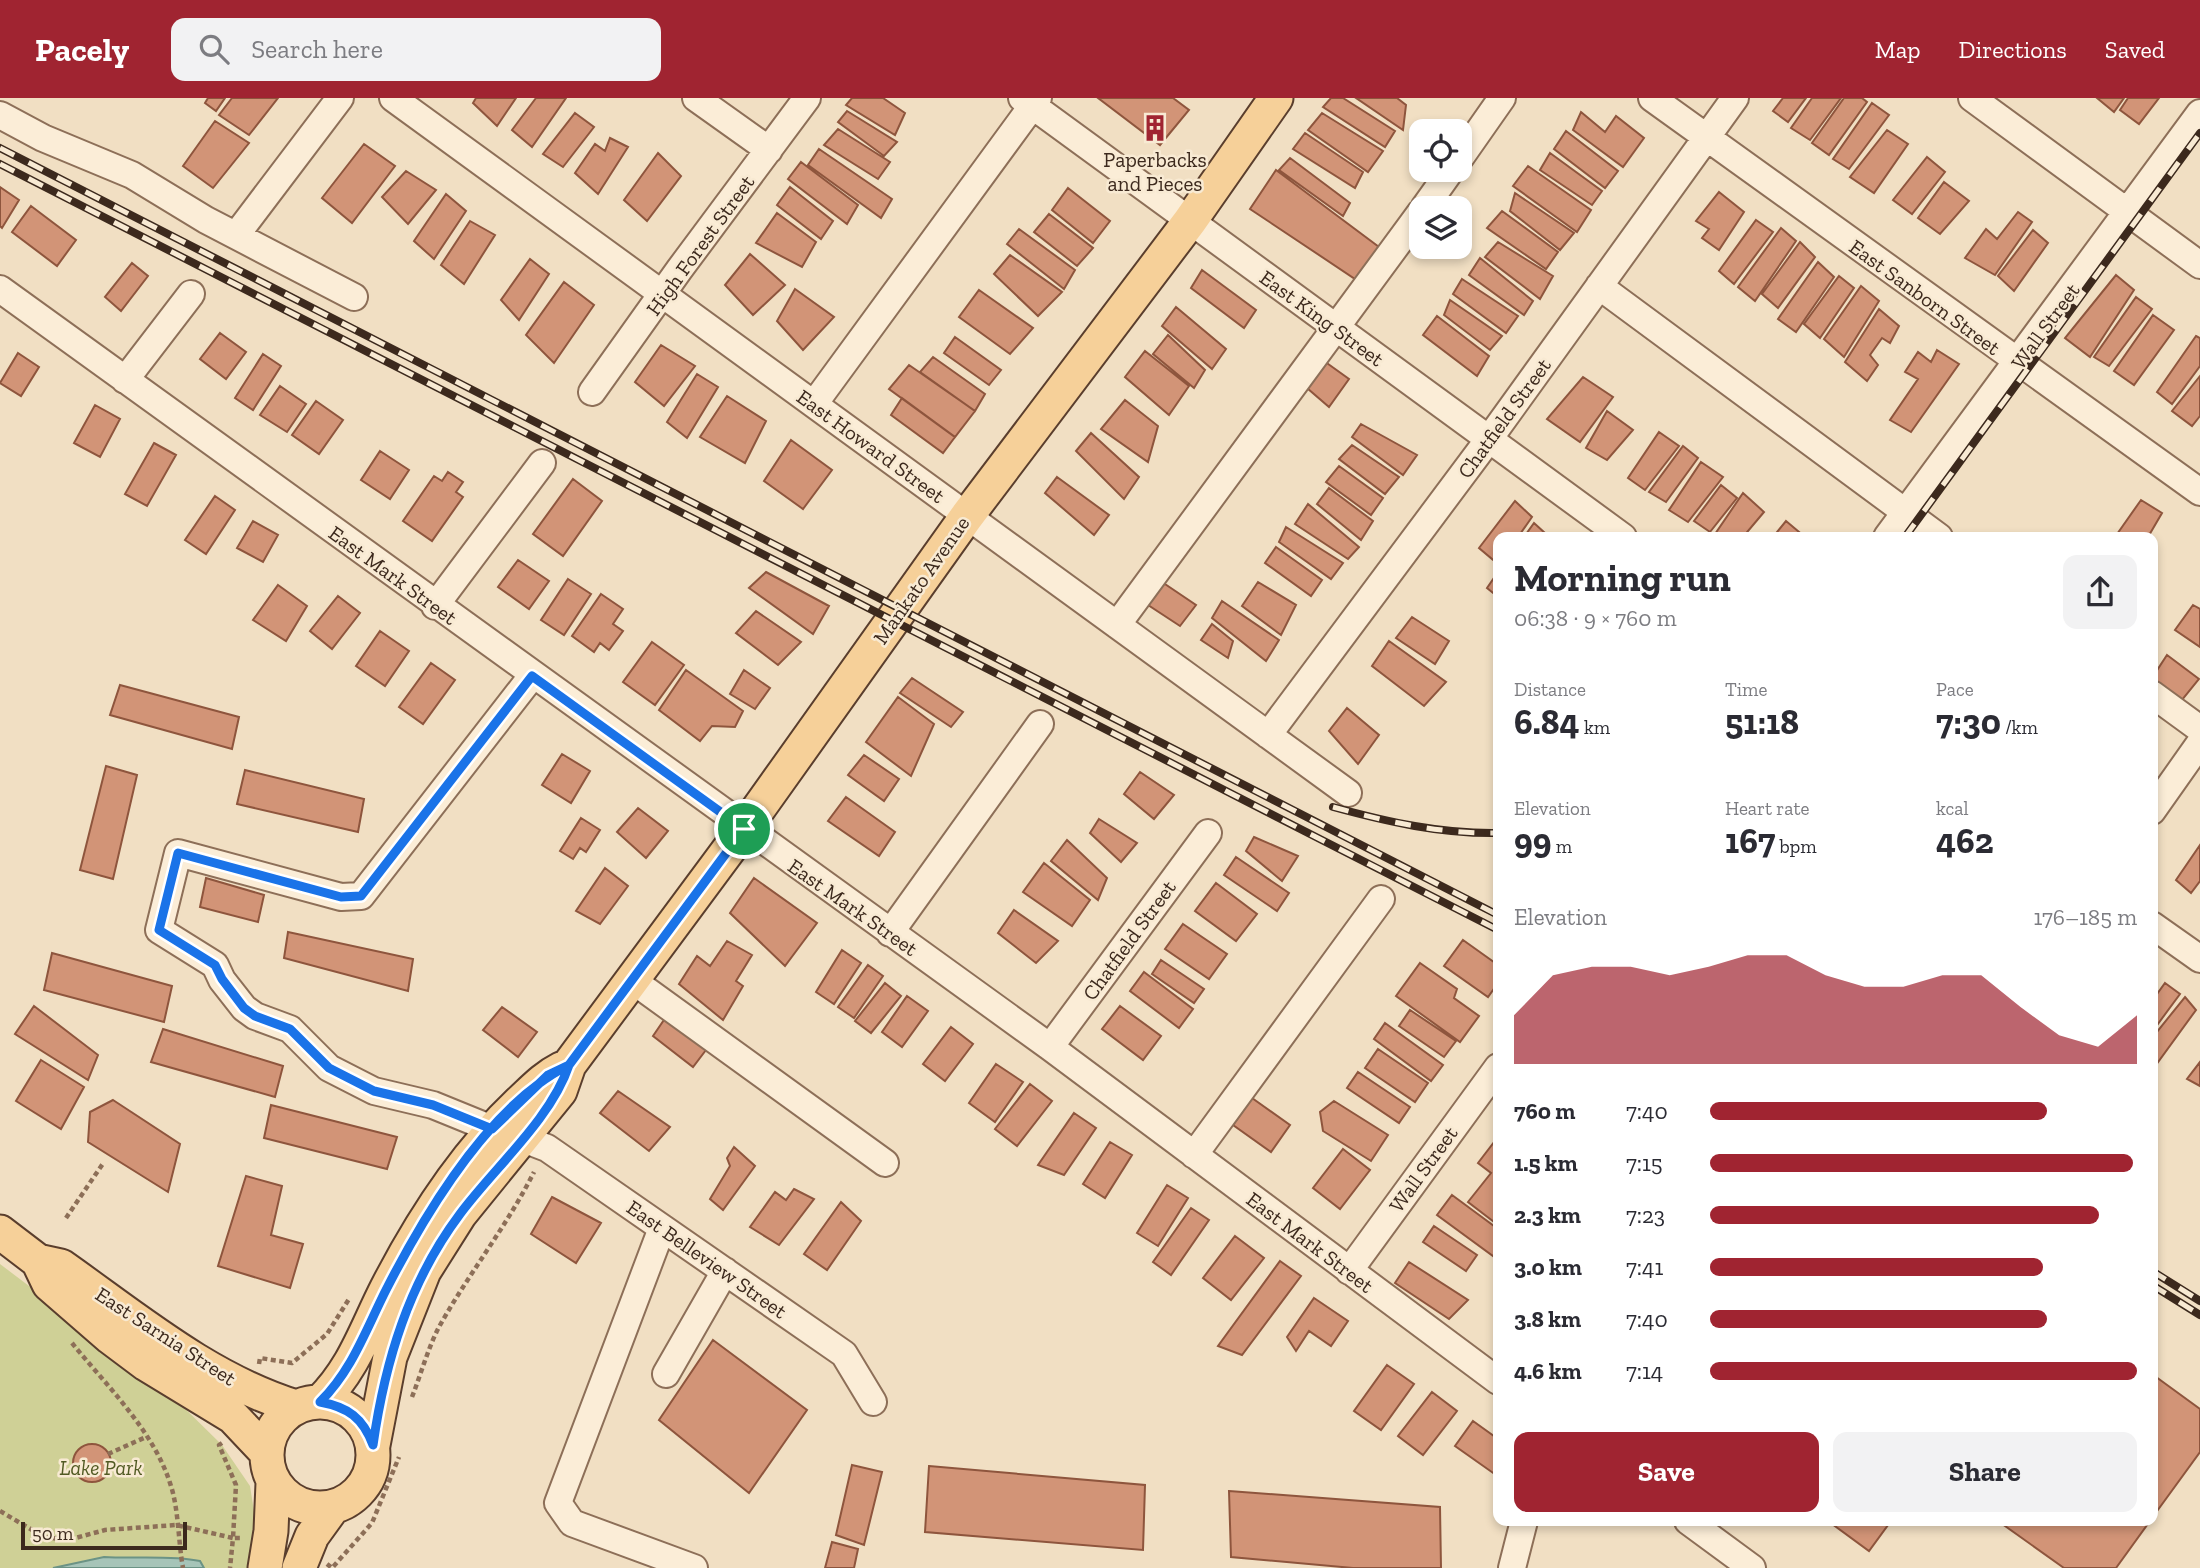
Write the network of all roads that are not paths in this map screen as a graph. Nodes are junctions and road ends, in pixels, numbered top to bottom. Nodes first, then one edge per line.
1 (340, 98) edge
2 (393, 98) edge
3 (696, 98) edge
4 (807, 98) edge
5 (1276, 98) edge
6 (1502, 98) edge
7 (1652, 98) edge
8 (1735, 98) edge
9 (1972, 98) edge
10 (1031, 101) edge
11 (2200, 113) edge
12 (0, 115) edge
13 (1706, 138) junction
14 (1472, 141) edge
15 (769, 150) junction
16 (2128, 213) junction
17 (1190, 221) junction
18 (1409, 228) edge
19 (237, 234) junction
20 (2200, 265) edge
21 (1599, 286) junction
22 (0, 289) edge
23 (191, 294) dead end
24 (664, 295) junction
25 (354, 297) dead end
26 (1338, 329) junction
27 (2018, 364) junction
28 (125, 380) junction
29 (592, 392) dead end
30 (814, 404) junction
31 (1489, 439) junction
32 (542, 463) dead end
33 (2200, 492) edge
34 (1906, 512) junction
35 (967, 516) junction
36 (1616, 532) edge
37 (1891, 532) edge
38 (1932, 532) edge
39 (435, 606) junction
40 (1117, 625) junction
41 (532, 676) junction
42 (2158, 698) edge
43 (1040, 724) dead end
44 (2200, 729) edge
45 (1269, 735) junction
46 (2200, 743) edge
47 (1348, 793) dead end
48 (2158, 802) edge
49 (744, 829) junction
50 (1208, 833) dead end
51 (1381, 899) dead end
52 (2158, 929) edge
53 (890, 933) junction
54 (2200, 959) edge
55 (632, 980) junction
56 (1049, 1047) junction
57 (1493, 1074) edge
58 (506, 1133) junction
59 (1194, 1155) junction
60 (885, 1163) dead end
61 (662, 1228) junction
62 (0, 1233) edge
63 (38, 1261) junction
64 (725, 1271) junction
65 (1349, 1271) junction
66 (666, 1374) dead end
67 (1493, 1377) edge
68 (873, 1402) dead end
69 (308, 1404) junction
70 (386, 1449) junction
71 (269, 1467) junction
72 (333, 1507) junction
73 (1523, 1526) edge
74 (1695, 1526) edge
75 (265, 1568) edge
76 (299, 1568) edge
77 (694, 1568) edge
78 (1512, 1568) edge
79 (1752, 1568) edge

1 - 19 street
2 - 24 street, East Howard Street
3 - 15 street
4 - 15 street, High Forest Street
5 - 17 main road, Mankato Avenue
6 - 14 street
7 - 13 street, East Sanborn Street
8 - 13 street, Chatfield Street
9 - 16 street
10 - 17 street, East King Street
10 - 30 street
11 - 16 street, Wall Street
12 - 19 street
13 - 21 street, Chatfield Street
13 - 27 street, East Sanborn Street
15 - 24 street, High Forest Street
16 - 20 street
16 - 27 street, Wall Street
17 - 26 street, East King Street
17 - 35 main road, Mankato Avenue
18 - 26 street
19 - 25 street
21 - 31 street, Chatfield Street
21 - 34 street
22 - 28 street, East Mark Street
23 - 28 street
24 - 29 street, High Forest Street
24 - 30 street, East Howard Street
26 - 31 street, East King Street
26 - 40 street
27 - 33 street, East Sanborn Street
27 - 34 street, Wall Street
28 - 39 street, East Mark Street
30 - 35 street, East Howard Street
31 - 36 street, East King Street
31 - 45 street, Chatfield Street
32 - 39 street
34 - 37 street, Wall Street
34 - 38 street
35 - 40 street, East Howard Street
35 - 49 main road, Mankato Avenue
39 - 41 street, East Mark Street
40 - 45 street, East Howard Street
41 - 49 street, East Mark Street
41 - 58 street, East Belleview Street
42 - 44 street
43 - 53 street
45 - 47 street, East Howard Street
46 - 48 street
49 - 53 street, East Mark Street
49 - 55 main road, Mankato Avenue
50 - 56 street, Chatfield Street
51 - 59 street
52 - 54 street
53 - 56 street, East Mark Street
55 - 58 main road, Mankato Avenue
55 - 60 street
56 - 59 street, East Mark Street
57 - 65 street, Wall Street
58 - 61 street, East Belleview Street
58 - 69 main road, Mankato Avenue
58 - 70 main road, Mankato Avenue
59 - 65 street, East Mark Street
61 - 64 street, East Belleview Street
61 - 77 street
62 - 63 main road, East Sarnia Street
63 - 69 main road, East Sarnia Street
63 - 71 main road, East Sarnia Street
64 - 66 street
64 - 68 street, East Belleview Street
65 - 67 street, East Mark Street
69 - 70 main road
69 - 71 main road, Mankato Avenue
70 - 72 main road, Mankato Avenue
71 - 72 main road
71 - 75 main road, Mankato Avenue
72 - 76 main road, Mankato Avenue
73 - 78 street
74 - 79 street

